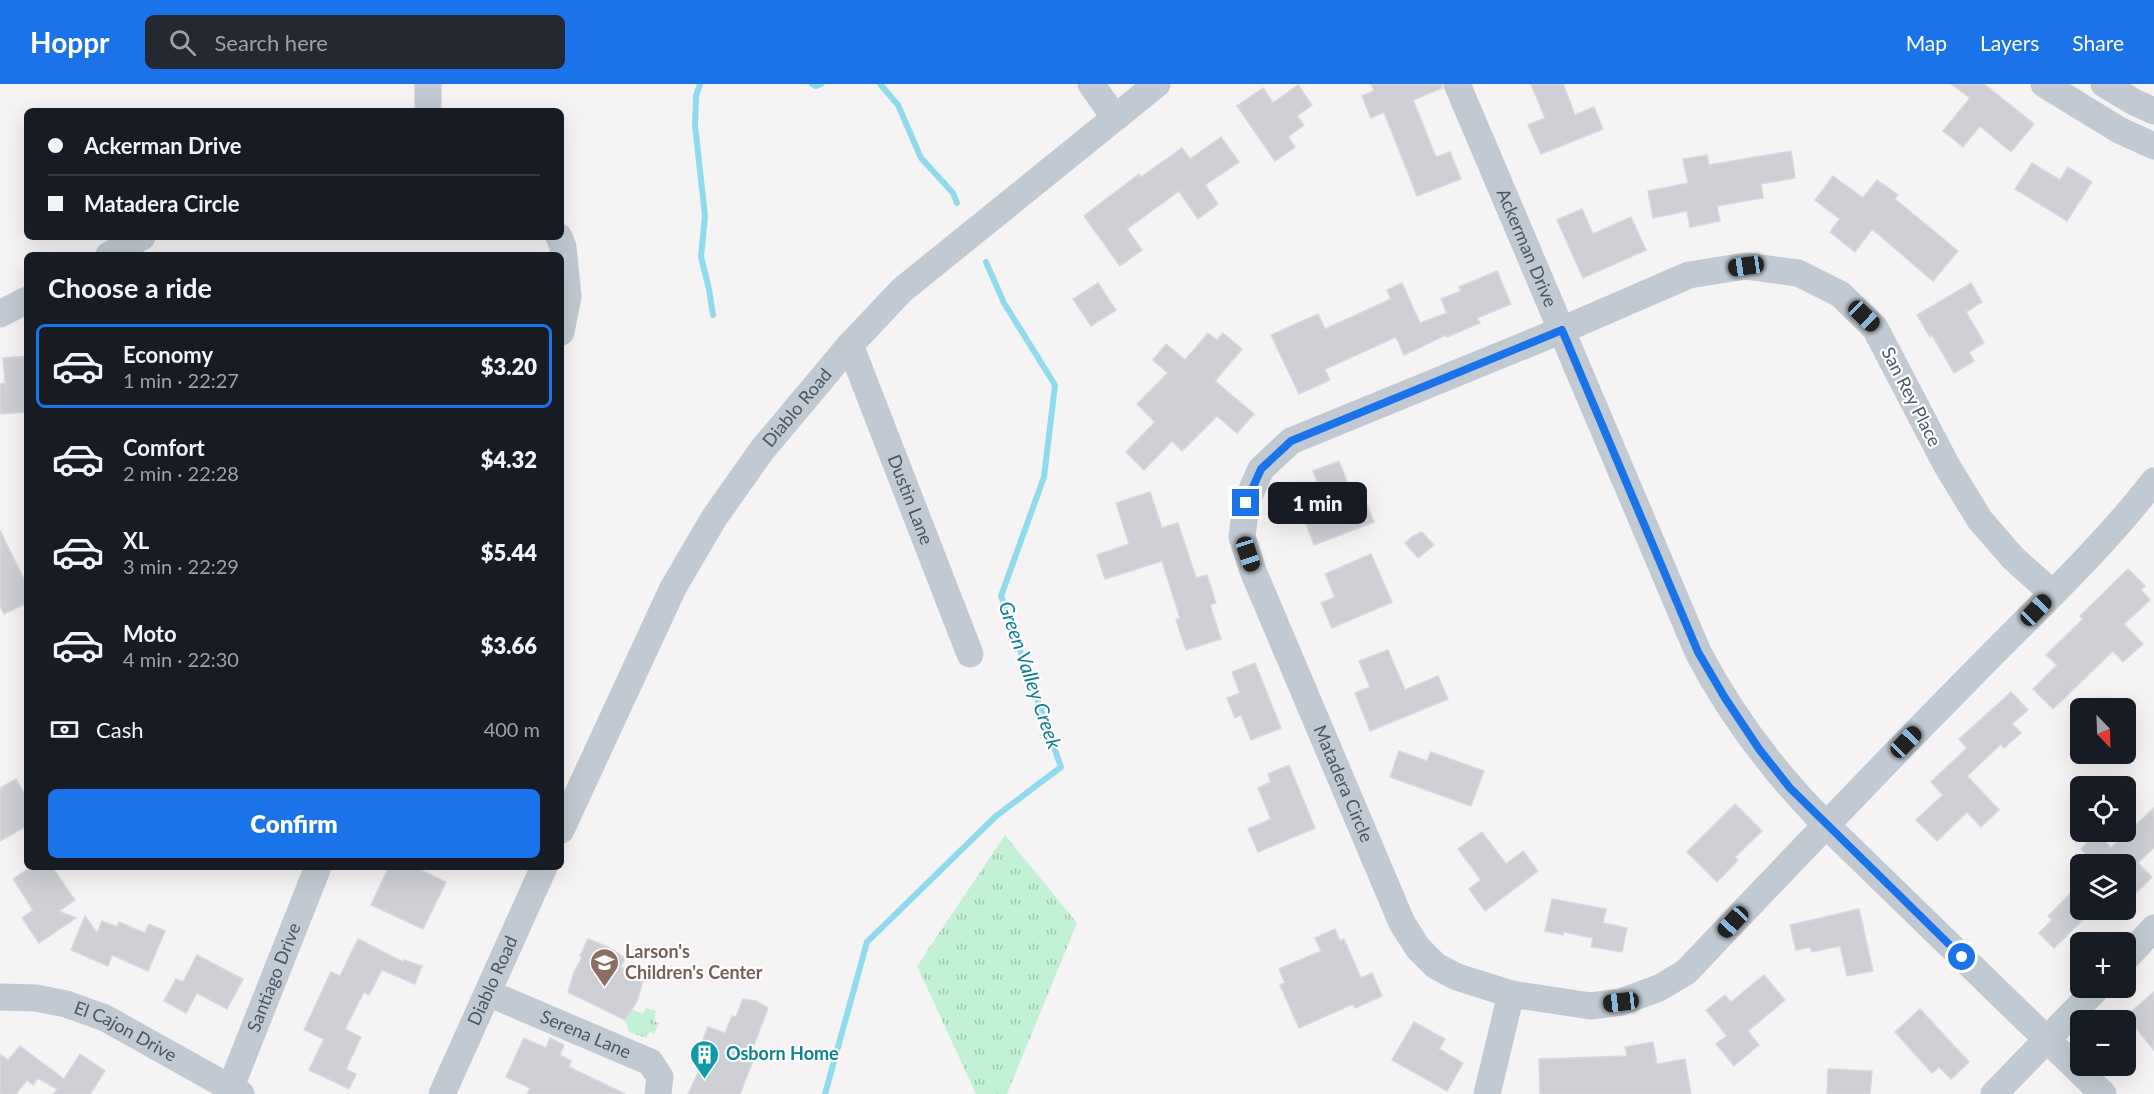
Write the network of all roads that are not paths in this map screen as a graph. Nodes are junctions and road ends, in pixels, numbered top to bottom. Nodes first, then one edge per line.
1 (428, 84) edge
2 (1091, 84) edge
3 (1157, 84) edge
4 (1457, 84) edge
5 (2044, 84) edge
6 (2104, 84) edge
7 (428, 108) edge
8 (2154, 111) edge
9 (1115, 118) junction
10 (2154, 146) edge
11 (136, 240) edge
12 (114, 252) edge
13 (564, 257) edge
14 (24, 302) edge
15 (0, 314) edge
16 (564, 317) edge
17 (1562, 330) junction
18 (850, 345) junction
19 (2154, 481) edge
20 (2052, 593) junction
21 (970, 654) dead end
22 (564, 824) edge
23 (1825, 824) junction
24 (317, 870) edge
25 (543, 870) edge
26 (2154, 928) edge
27 (2136, 947) edge
28 (488, 993) junction
29 (1512, 994) junction
30 (0, 996) edge
31 (2088, 998) edge
32 (2047, 1041) junction
33 (235, 1091) edge
34 (442, 1094) edge
35 (658, 1094) edge
36 (1487, 1094) edge
37 (1995, 1094) edge
38 (2103, 1094) edge

1 - 7 street
2 - 9 street
3 - 9 street, Diablo Road
4 - 17 street, Ackerman Drive
5 - 10 street
6 - 8 street
9 - 18 street, Diablo Road
11 - 12 street
13 - 16 street
14 - 15 street
17 - 20 street, San Rey Place
17 - 23 street, Ackerman Drive
17 - 29 street, Matadera Circle
18 - 21 street, Dustin Lane
18 - 22 street, Diablo Road
19 - 20 street, Matadera Circle
20 - 23 street, Matadera Circle
23 - 29 street, Matadera Circle
23 - 32 street, Ackerman Drive
24 - 33 street, Santiago Drive
25 - 28 street, Diablo Road
26 - 27 street
28 - 34 street, Diablo Road
28 - 35 street, Serena Lane
29 - 36 street
30 - 33 street, El Cajon Drive
31 - 32 street
32 - 37 street
32 - 38 street, Ackerman Drive

